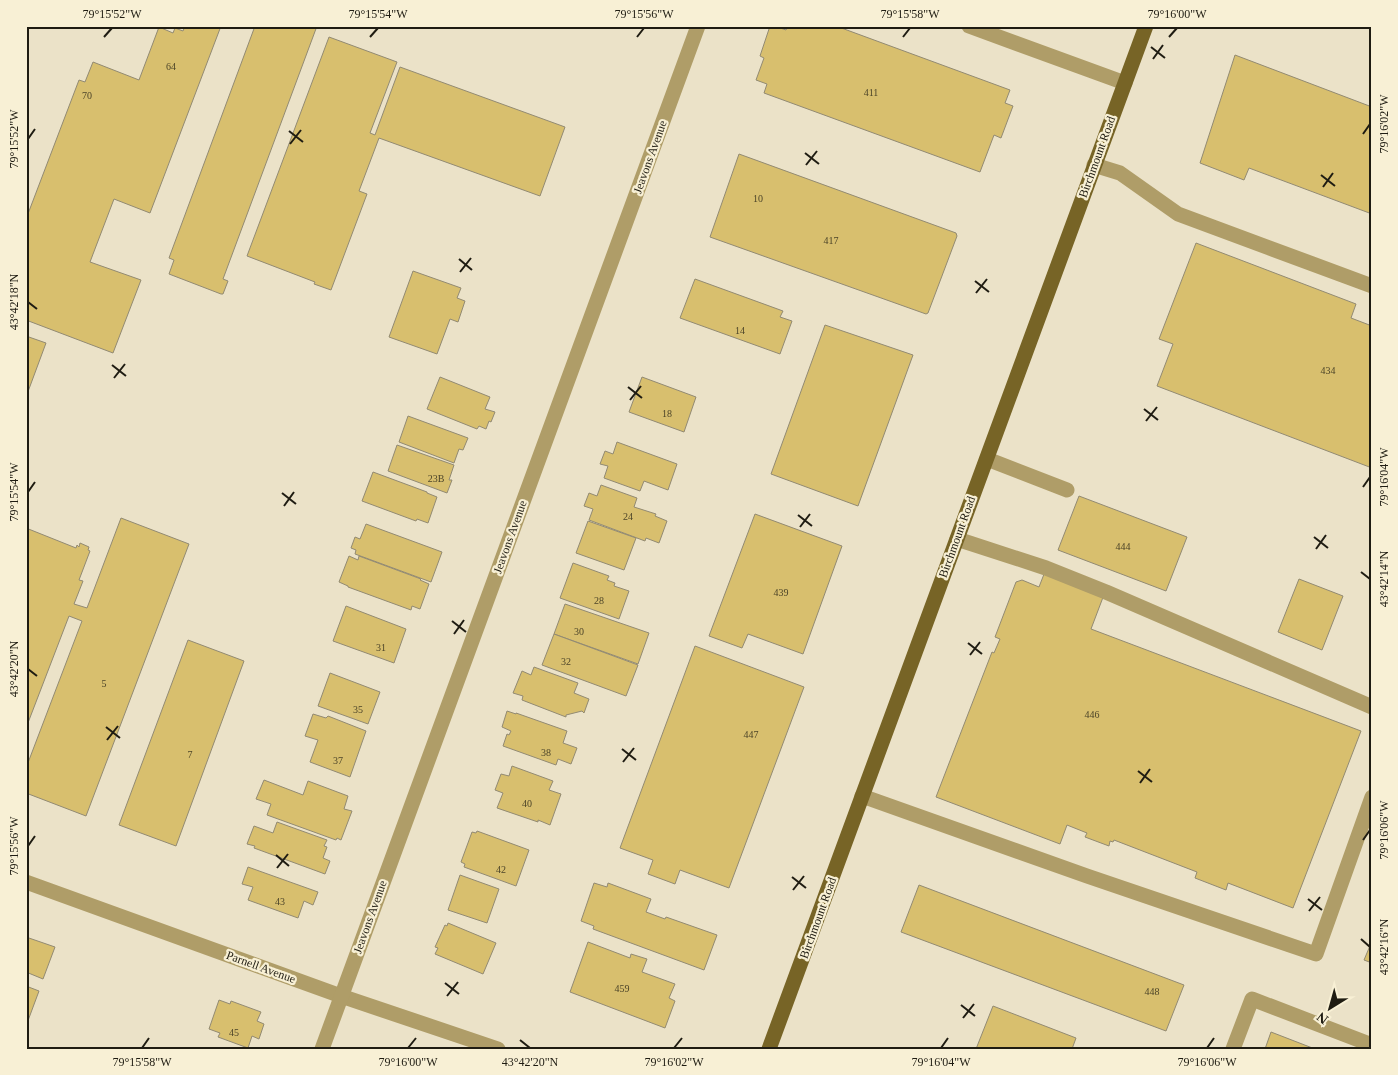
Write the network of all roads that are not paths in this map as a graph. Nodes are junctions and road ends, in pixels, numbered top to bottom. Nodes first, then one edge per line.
1 (698, 26) edge
2 (969, 26) edge
3 (1146, 26) edge
4 (1125, 83) junction
5 (1094, 165) junction
6 (1372, 286) edge
7 (986, 459) junction
8 (1066, 490) dead end
9 (957, 539) junction
10 (1372, 707) edge
11 (862, 796) junction
12 (1372, 797) edge
13 (26, 882) edge
14 (341, 996) junction
15 (1372, 1045) edge
16 (322, 1049) edge
17 (498, 1049) edge
18 (769, 1049) edge
19 (1233, 1049) edge

1 - 14 street, Jeavons Avenue
2 - 4 street
3 - 4 main road, Birchmount Road
4 - 5 main road, Birchmount Road
5 - 6 street
5 - 7 main road, Birchmount Road
7 - 8 street
7 - 9 main road, Birchmount Road
9 - 10 street
9 - 11 main road, Birchmount Road
11 - 12 street
11 - 18 main road, Birchmount Road
13 - 14 street, Parnell Avenue
14 - 16 street, Jeavons Avenue
14 - 17 street, Parnell Avenue
15 - 19 street

